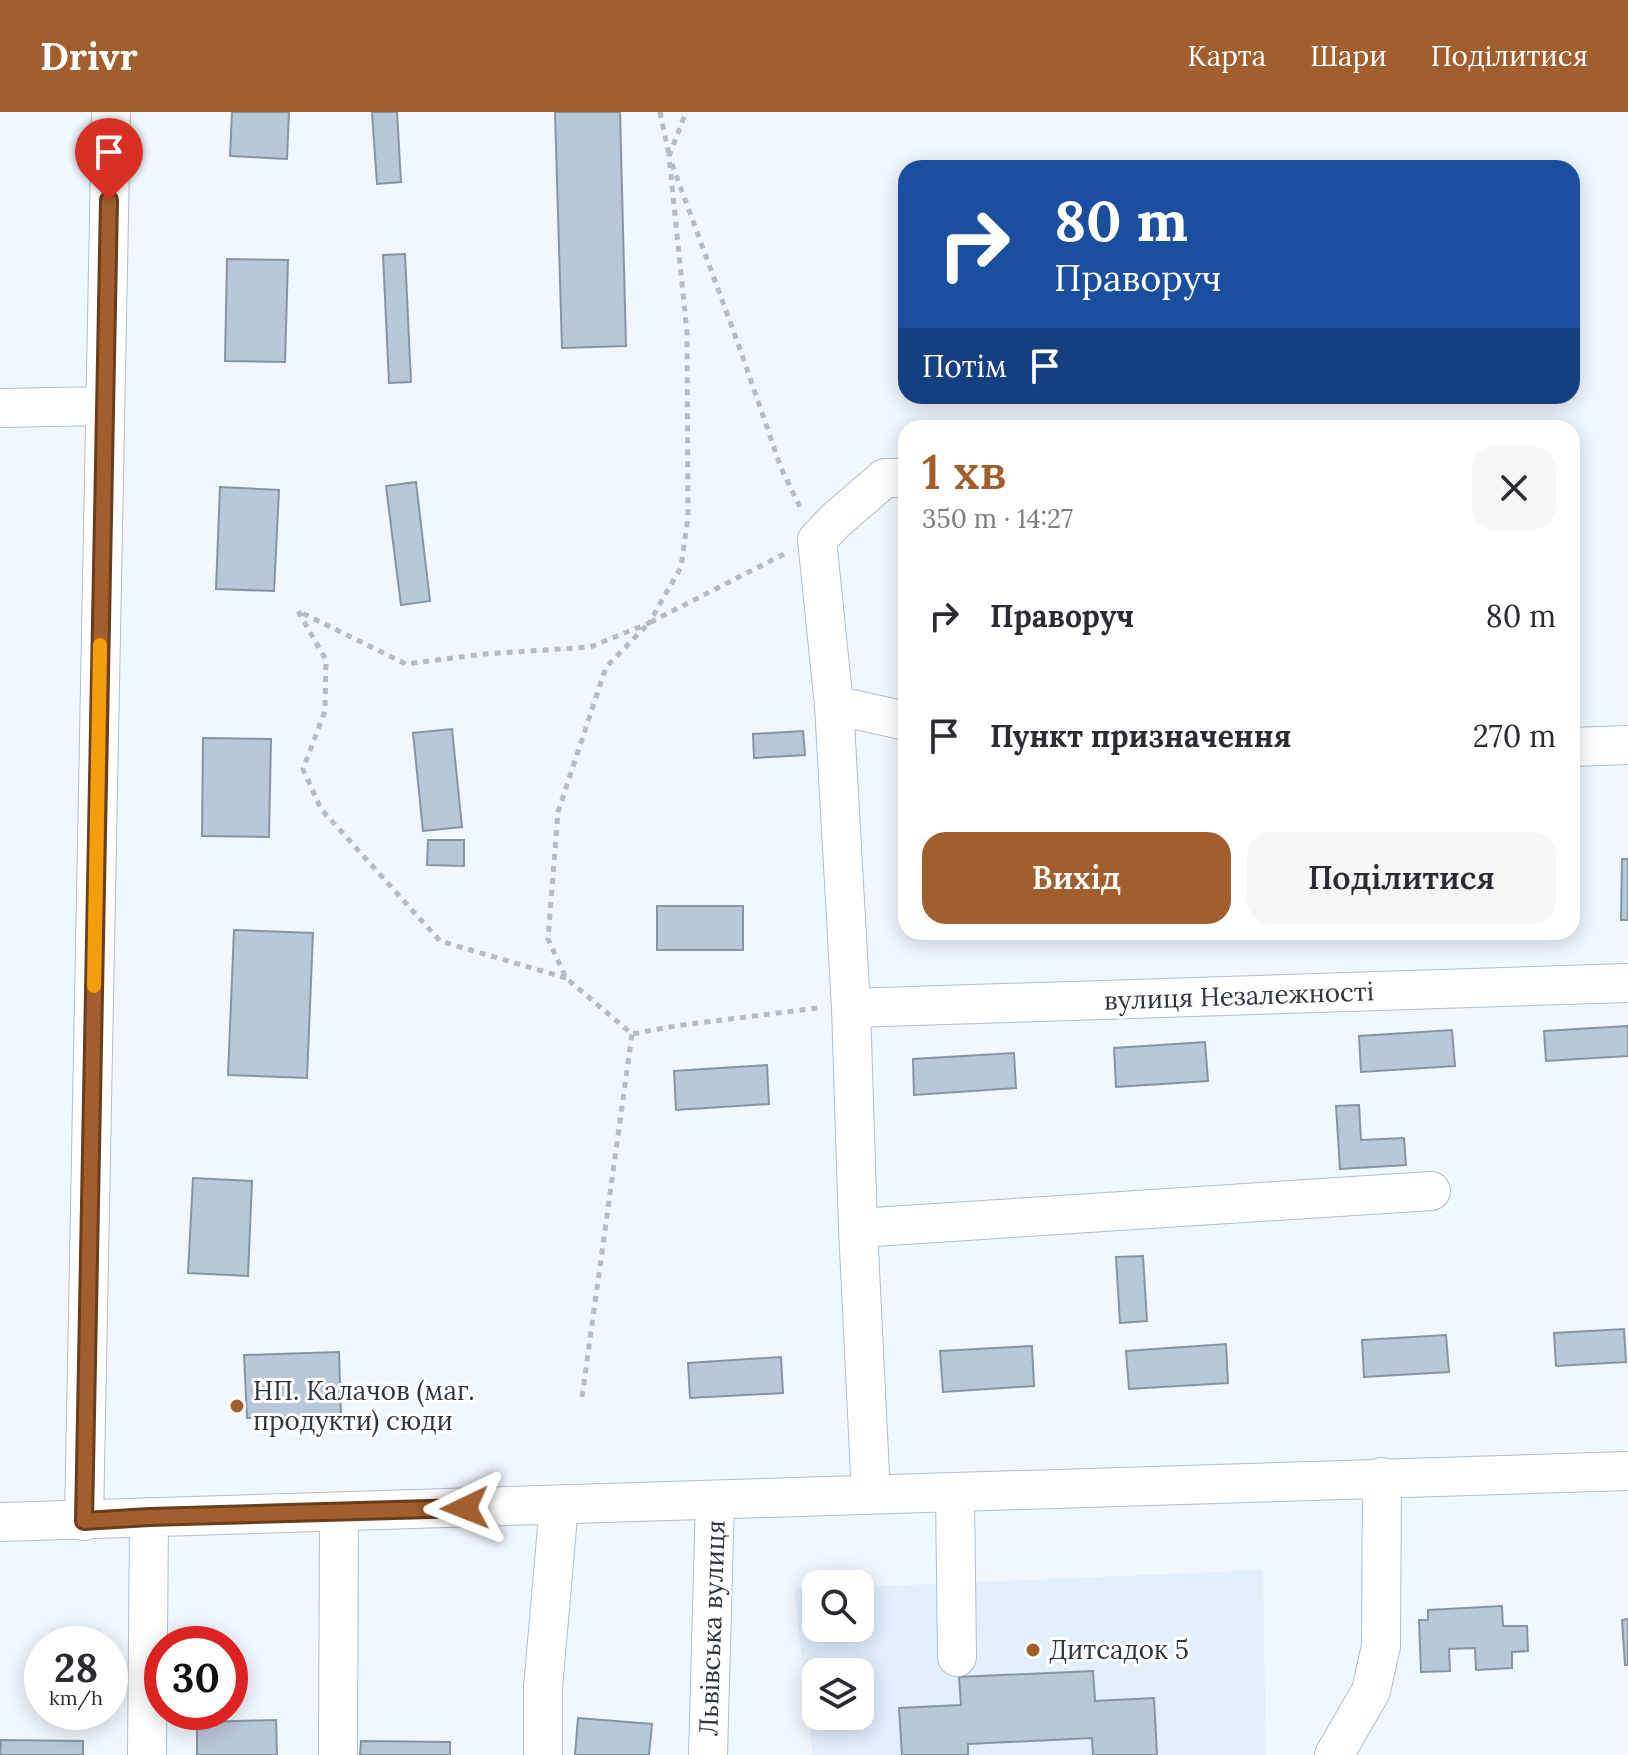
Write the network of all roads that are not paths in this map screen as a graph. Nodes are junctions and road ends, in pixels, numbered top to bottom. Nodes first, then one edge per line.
1 (111, 112) edge
2 (105, 406) junction
3 (0, 408) edge
4 (898, 478) edge
5 (834, 705) junction
6 (898, 719) edge
7 (1628, 745) edge
8 (1580, 747) edge
9 (1628, 983) edge
10 (851, 1008) junction
11 (1431, 1191) dead end
12 (858, 1228) junction
13 (1628, 1471) edge
14 (1382, 1477) junction
15 (955, 1492) junction
16 (871, 1495) junction
17 (715, 1500) junction
18 (559, 1505) junction
19 (339, 1512) junction
20 (149, 1517) junction
21 (84, 1521) junction
22 (0, 1522) edge
23 (957, 1657) dead end
24 (147, 1755) edge
25 (338, 1755) edge
26 (543, 1755) edge
27 (708, 1755) edge
28 (1334, 1755) edge

1 - 2 street
2 - 3 street
2 - 21 street
4 - 5 street
5 - 6 street
5 - 10 street
7 - 8 street
9 - 10 street, вулиця Незалежності
10 - 12 street
11 - 12 street
12 - 16 street
13 - 14 street
14 - 15 street
14 - 28 street
15 - 16 street
15 - 23 street
16 - 17 street
17 - 18 street
17 - 27 street, Львівська вулиця
18 - 19 street
18 - 26 street
19 - 20 street
19 - 25 street
20 - 21 street
20 - 24 street
21 - 22 street

